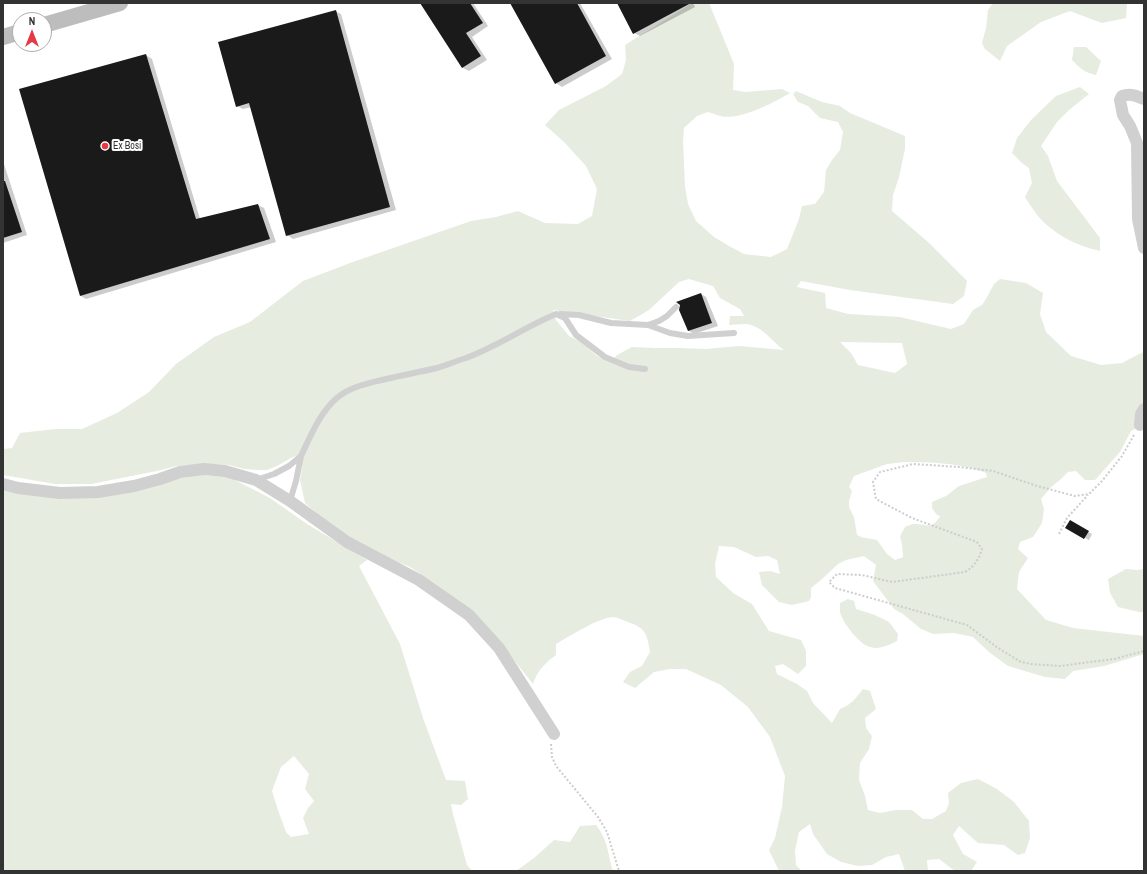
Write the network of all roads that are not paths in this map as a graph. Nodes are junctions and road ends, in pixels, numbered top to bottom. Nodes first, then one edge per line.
1 (120, 3) edge
2 (52, 23) edge
3 (1144, 99) edge
4 (1144, 248) edge
5 (676, 307) dead end
6 (556, 314) junction
7 (648, 325) junction
8 (734, 333) dead end
9 (645, 368) dead end
10 (1144, 409) edge
11 (1140, 425) road end
12 (301, 456) junction
13 (256, 480) junction
14 (3, 484) edge
15 (290, 500) junction
16 (554, 734) road end

1 - 2 main road
3 - 4 street
5 - 7 lane
6 - 7 lane
6 - 9 lane
6 - 12 lane
7 - 8 lane
10 - 11 street
12 - 13 lane
12 - 15 lane
13 - 14 street
13 - 15 street
15 - 16 street

